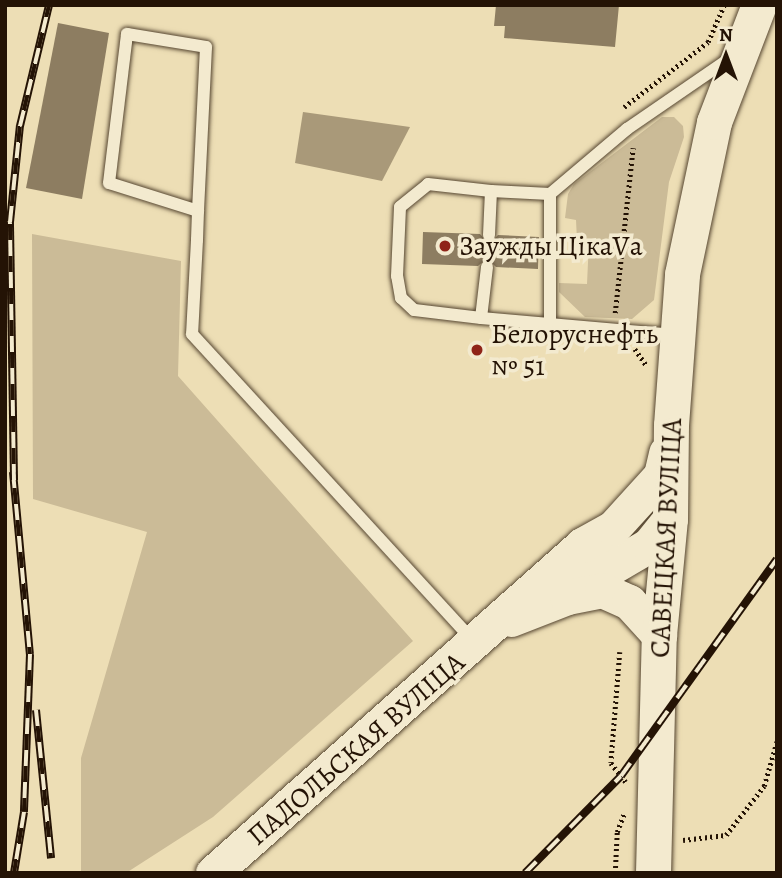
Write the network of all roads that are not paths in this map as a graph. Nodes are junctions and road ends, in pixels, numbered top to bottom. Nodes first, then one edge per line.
1 (758, 5) edge
2 (738, 53) junction
3 (491, 191) junction
4 (550, 194) junction
5 (198, 211) junction
6 (489, 235) dead end
7 (487, 267) dead end
8 (481, 318) junction
9 (550, 327) junction
10 (679, 335) junction
11 (671, 425) junction
12 (660, 532) junction
13 (582, 545) junction
14 (544, 606) junction
15 (487, 634) junction
16 (659, 635) junction
17 (653, 858) edge
18 (213, 873) edge

1 - 2 main road, САВЕЦКАЯ ВУЛІЦА
2 - 4 lane
2 - 10 main road, САВЕЦКАЯ ВУЛІЦА
3 - 4 lane
3 - 6 lane
3 - 8 lane
4 - 9 lane
5 - 5 lane
5 - 15 lane
7 - 8 lane
8 - 9 lane
9 - 10 lane
10 - 11 main road, САВЕЦКАЯ ВУЛІЦА
11 - 12 main road, САВЕЦКАЯ ВУЛІЦА
11 - 13 main road, ПАДОЛЬСКАЯ ВУЛІЦА
12 - 13 main road
12 - 14 main road
12 - 16 main road, САВЕЦКАЯ ВУЛІЦА
13 - 15 main road, ПАДОЛЬСКАЯ ВУЛІЦА
14 - 15 main road, ПАДОЛЬСКАЯ ВУЛІЦА
14 - 16 main road, ПАДОЛЬСКАЯ ВУЛІЦА
15 - 18 main road, ПАДОЛЬСКАЯ ВУЛІЦА
16 - 17 main road, САВЕЦКАЯ ВУЛІЦА

